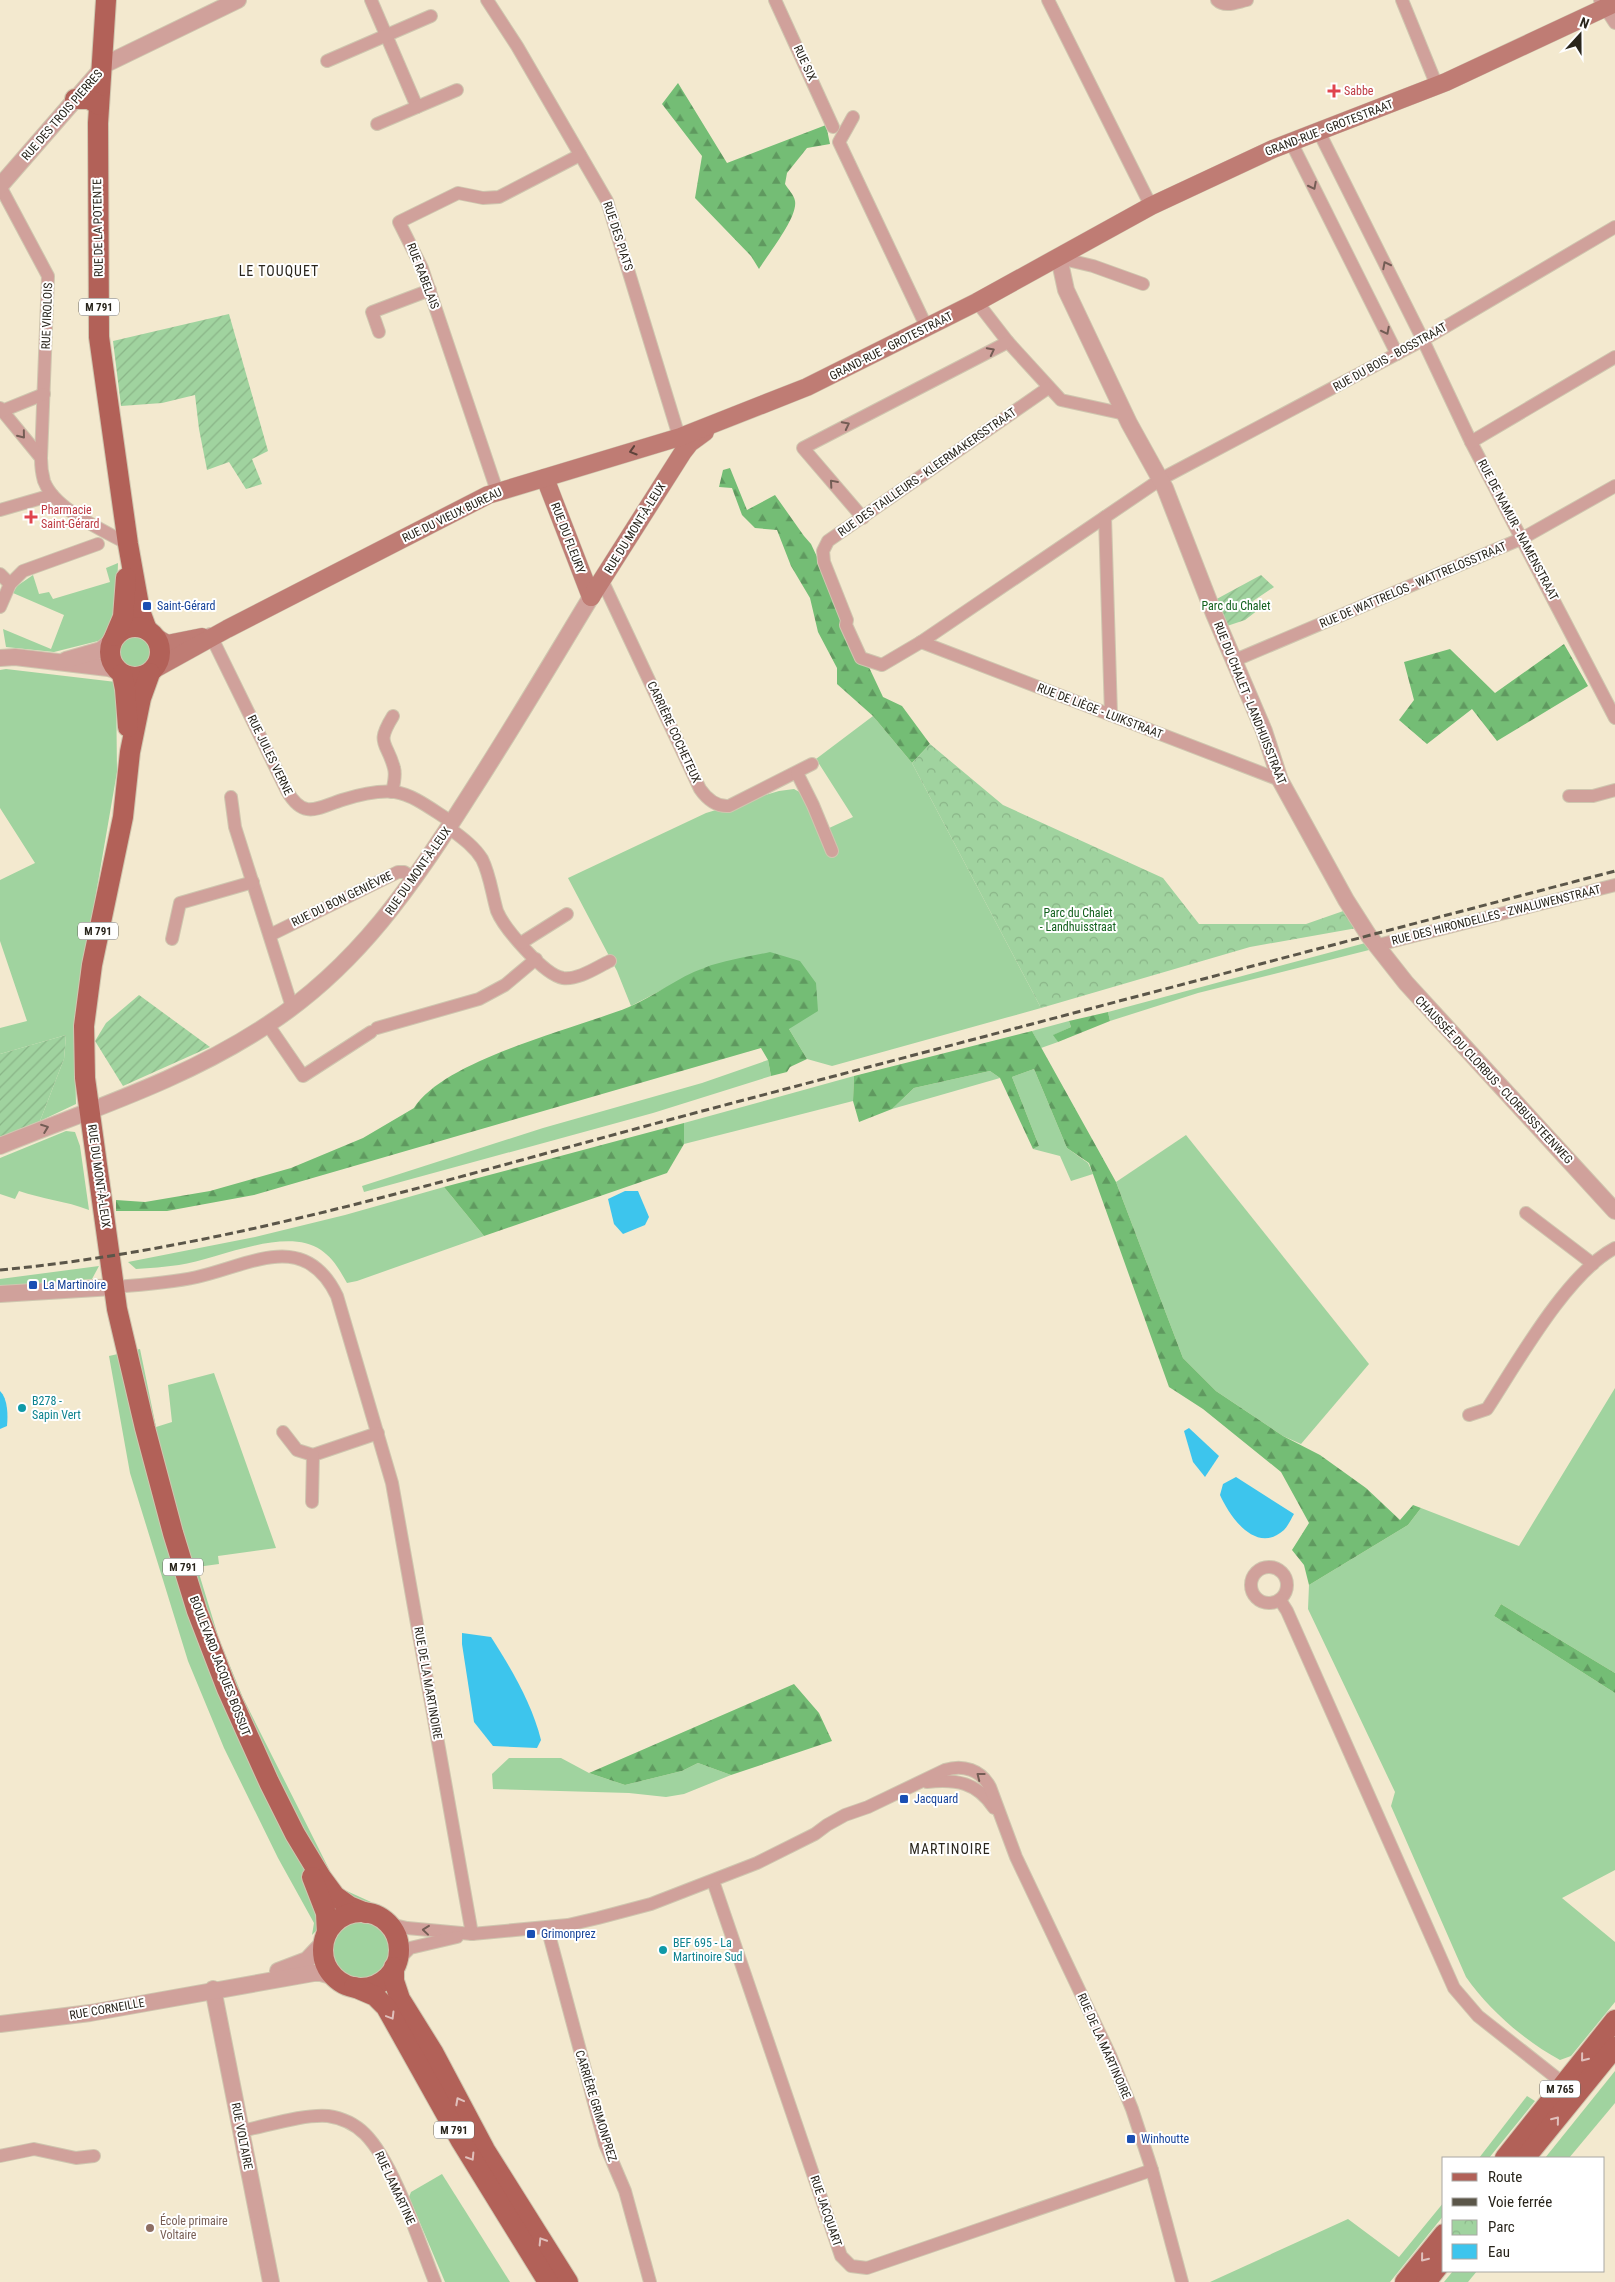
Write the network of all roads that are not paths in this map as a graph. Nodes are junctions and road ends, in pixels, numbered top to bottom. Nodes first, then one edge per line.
1 (106, 0) edge
2 (238, 0) edge
3 (371, 0) edge
4 (487, 0) edge
5 (775, 0) edge
6 (1048, 0) edge
7 (1217, 0) edge
8 (1247, 0) edge
9 (1402, 0) edge
10 (1606, 4) edge
11 (431, 16) dead end
12 (1615, 23) edge
13 (386, 35) junction
14 (327, 61) dead end
15 (102, 68) junction
16 (1437, 86) junction
17 (457, 90) dead end
18 (75, 99) junction
19 (99, 105) junction
20 (417, 107) junction
21 (852, 117) dead end
22 (377, 124) dead end
23 (833, 127) dead end
24 (1319, 132) junction
25 (1291, 142) junction
26 (580, 155) junction
27 (0, 186) edge
28 (1151, 206) junction
29 (1615, 227) edge
30 (1059, 258) junction
31 (1143, 284) dead end
32 (430, 290) junction
33 (976, 302) junction
34 (926, 328) junction
35 (379, 332) dead end
36 (1423, 340) junction
37 (1008, 342) junction
38 (1397, 354) junction
39 (1615, 357) edge
40 (1048, 388) junction
41 (44, 394) junction
42 (1, 410) edge
43 (1125, 414) junction
44 (718, 423) joint
45 (1472, 442) junction
46 (682, 444) junction
47 (41, 458) junction
48 (545, 478) junction
49 (1161, 479) junction
50 (1615, 486) edge
51 (498, 491) junction
52 (52, 495) junction
53 (0, 510) edge
54 (1105, 517) junction
55 (863, 518) junction
56 (1523, 538) junction
57 (98, 544) dead end
58 (128, 544) junction
59 (0, 574) edge
60 (602, 580) junction
61 (10, 584) junction
62 (591, 597) junction
63 (0, 607) edge
64 (152, 634) junction
65 (216, 634) junction
66 (114, 638) junction
67 (921, 642) junction
68 (0, 658) edge
69 (1233, 661) junction
70 (51, 662) junction
71 (882, 664) joint
72 (152, 672) junction
73 (120, 673) junction
74 (1611, 700) edge
75 (1111, 715) junction
76 (393, 716) dead end
77 (1615, 718) edge
78 (130, 752) junction
79 (812, 764) dead end
80 (797, 773) junction
81 (1280, 780) junction
82 (1615, 790) edge
83 (392, 792) junction
84 (1569, 796) dead end
85 (231, 797) dead end
86 (451, 825) junction
87 (832, 851) dead end
88 (415, 879) junction
89 (253, 882) junction
90 (1615, 885) edge
91 (567, 914) dead end
92 (270, 935) junction
93 (172, 938) dead end
94 (520, 943) junction
95 (1378, 945) junction
96 (536, 959) junction
97 (610, 960) dead end
98 (292, 1007) junction
99 (268, 1025) junction
100 (91, 1111) junction
101 (0, 1146) edge
102 (1615, 1211) edge
103 (1526, 1213) dead end
104 (1615, 1248) edge
105 (1593, 1264) junction
106 (113, 1287) junction
107 (0, 1294) edge
108 (1469, 1415) dead end
109 (283, 1432) dead end
110 (378, 1433) junction
111 (313, 1455) junction
112 (312, 1502) dead end
113 (1280, 1600) dead end
114 (295, 1834) junction
115 (713, 1881) junction
116 (374, 1916) junction
117 (547, 1927) junction
118 (472, 1934) junction
119 (326, 1938) junction
120 (396, 1965) junction
121 (335, 1977) junction
122 (354, 1987) junction
123 (213, 1990) junction
124 (1615, 2020) edge
125 (0, 2024) edge
126 (1615, 2047) edge
127 (1570, 2089) junction
128 (241, 2131) junction
129 (0, 2156) edge
130 (94, 2156) dead end
131 (1506, 2157) edge
132 (1526, 2157) edge
133 (1152, 2170) junction
134 (1442, 2236) edge
135 (1442, 2262) edge
136 (271, 2282) edge
137 (435, 2282) edge
138 (548, 2282) edge
139 (568, 2282) edge
140 (650, 2282) edge
141 (1182, 2282) edge
142 (1405, 2282) edge
143 (1426, 2282) edge

1 - 15 main road, RUE DE LA POTENTE / M 791
2 - 15 street, RUE DES TROIS PIERRES
3 - 13 street
4 - 26 street, RUE DES PIATS
5 - 23 street, RUE SIX
6 - 28 street
7 - 8 street
9 - 16 street
10 - 12 street
10 - 16 main road, GRAND-RUE - GROTESTRAAT
11 - 13 street
13 - 14 street
13 - 20 street
15 - 18 street, RUE DES TROIS PIERRES
15 - 19 main road, RUE DE LA POTENTE / M 791
16 - 24 main road, GRAND-RUE - GROTESTRAAT
17 - 20 street
18 - 19 main road
18 - 27 street, RUE DES TROIS PIERRES
19 - 58 main road, RUE DE LA POTENTE / M 791
20 - 22 street
21 - 34 street
24 - 25 main road, GRAND-RUE - GROTESTRAAT
36 -> 24 street, RUE DE NAMUR - NAMENSTRAAT
25 - 28 main road, GRAND-RUE - GROTESTRAAT
25 -> 38 street
26 - 32 street, RUE RABELAIS
26 - 46 street, RUE DES PIATS
27 - 41 street, RUE VIROLOIS
28 - 30 main road, GRAND-RUE - GROTESTRAAT
29 - 36 street, RUE DU BOIS - BOSSTRAAT
30 - 31 street
30 - 33 main road, GRAND-RUE - GROTESTRAAT
30 - 43 street, RUE DU CHALET - LANDHUISSTRAAT
32 - 35 street
32 - 51 street, RUE RABELAIS
33 - 34 main road, GRAND-RUE - GROTESTRAAT
33 - 37 street
34 - 44 main road, GRAND-RUE - GROTESTRAAT
36 - 38 street, RUE DU BOIS - BOSSTRAAT
36 - 45 street, RUE DE NAMUR - NAMENSTRAAT
37 - 40 street
55 -> 37 street
38 - 49 street, RUE DU BOIS - BOSSTRAAT
39 - 45 street
40 - 43 street
40 - 55 street, RUE DES TAILLEURS - KLEERMAKERSSTRAAT
41 - 42 street
41 - 47 street, RUE VIROLOIS
42 -> 47 street
43 - 49 street, RUE DU CHALET - LANDHUISSTRAAT
44 - 46 main road, RUE DU VIEUX BUREAU
45 - 56 street, RUE DE NAMUR - NAMENSTRAAT
46 -> 48 main road, RUE DU VIEUX BUREAU
46 - 60 main road, RUE DU MONT-À-LEUX
47 - 52 street, RUE VIROLOIS
48 - 51 main road, RUE DU VIEUX BUREAU
48 - 62 main road, RUE DU FLEURY
49 - 54 street, RUE DU BOIS - BOSSTRAAT
49 - 69 street, RUE DU CHALET - LANDHUISSTRAAT
50 - 56 street, RUE DE WATTRELOS - WATTRELOSSTRAAT
51 - 65 main road, RUE DU VIEUX BUREAU
52 - 53 street
52 - 58 street
54 - 67 street, RUE DU BOIS - BOSSTRAAT
54 - 75 street
55 - 71 street, RUE DES TAILLEURS - KLEERMAKERSSTRAAT
56 - 69 street, RUE DE WATTRELOS - WATTRELOSSTRAAT
56 - 74 street, RUE DE NAMUR - NAMENSTRAAT
57 - 61 street
58 - 64 main road, RUE DE LA POTENTE / M 791
58 - 66 main road, RUE DE LA POTENTE / M 791
59 - 61 street
60 - 62 main road, RUE DU MONT-À-LEUX
60 - 80 street, CARRIÈRE COCHETEUX
61 - 63 street
62 - 86 street, RUE DU MONT-À-LEUX
64 - 65 main road, RUE DU VIEUX BUREAU
64 - 66 main road
64 - 72 main road
65 - 72 main road, RUE DU VIEUX BUREAU
65 - 83 street, RUE JULES VERNE
66 - 70 street
66 - 73 main road
67 - 71 street, RUE DU BOIS - BOSSTRAAT
67 - 75 street, RUE DE LIÈGE - LUIKSTRAAT
68 - 70 street
69 - 81 street, RUE DU CHALET - LANDHUISSTRAAT
70 - 73 street
72 - 73 main road
72 - 78 main road, M 791
73 - 78 main road, M 791
74 - 77 street, RUE DE NAMUR - NAMENSTRAAT
75 - 81 street, RUE DE LIÈGE - LUIKSTRAAT
76 - 83 street
78 - 100 main road, M 791
79 - 80 street, CARRIÈRE COCHETEUX
80 - 87 street
81 - 95 street, RUE DU CHALET - LANDHUISSTRAAT
82 - 84 street
83 - 86 street, RUE JULES VERNE
85 - 89 street
86 - 88 street, RUE DU MONT-À-LEUX
86 - 94 street, RUE JULES VERNE
88 - 92 street, RUE DU BON GENIÈVRE
88 - 98 street, RUE DU MONT-À-LEUX
89 - 92 street
89 - 93 street
90 - 95 street, RUE DES HIRONDELLES - ZWALUWENSTRAAT
91 - 94 street
92 - 98 street
94 - 96 street, RUE JULES VERNE
95 - 102 street, CHAUSSÉE DU CLORBUS - CLORBUSSTEENWEG
96 - 97 street, RUE JULES VERNE
96 - 99 street
98 - 99 street, RUE DU MONT-À-LEUX
99 - 100 street, RUE DU MONT-À-LEUX
101 -> 100 street
100 - 106 main road, RUE DU MONT-À-LEUX / M 791
103 - 105 street
104 - 105 street
105 - 108 street
106 - 107 street
106 - 110 street, RUE DE LA MARTINOIRE
106 - 114 main road, BOULEVARD JACQUES BOSSUT / M 791
109 - 111 street
110 - 111 street
110 - 118 street, RUE DE LA MARTINOIRE
111 - 112 street
113 - 127 street
114 - 116 main road, BOULEVARD JACQUES BOSSUT / M 791
114 - 119 main road, BOULEVARD JACQUES BOSSUT / M 791
115 - 117 street, RUE DE LA MARTINOIRE
115 - 133 street, RUE DE LA MARTINOIRE
115 - 133 street, RUE JACQUART
118 -> 116 street, RUE DE LA MARTINOIRE
116 - 119 main road
116 - 120 main road
117 - 118 street, RUE DE LA MARTINOIRE
117 - 140 street, CARRIÈRE GRIMONPREZ
118 - 120 street, RUE DE LA MARTINOIRE
119 - 121 main road
119 - 123 street, RUE CORNEILLE
120 - 122 main road
139 -> 120 main road, M 791
121 - 122 main road
121 - 123 street, RUE CORNEILLE
122 -> 138 main road, M 791
123 - 125 street, RUE CORNEILLE
123 - 128 street, RUE VOLTAIRE
124 -> 127 main road, M 765
126 - 127 main road, M 765
127 - 131 main road, M 765
132 -> 127 main road, M 765
128 - 136 street, RUE VOLTAIRE
128 - 137 street, RUE LAMARTINE
129 - 130 street
133 - 141 street, RUE DE LA MARTINOIRE
134 -> 142 main road
135 - 143 main road

